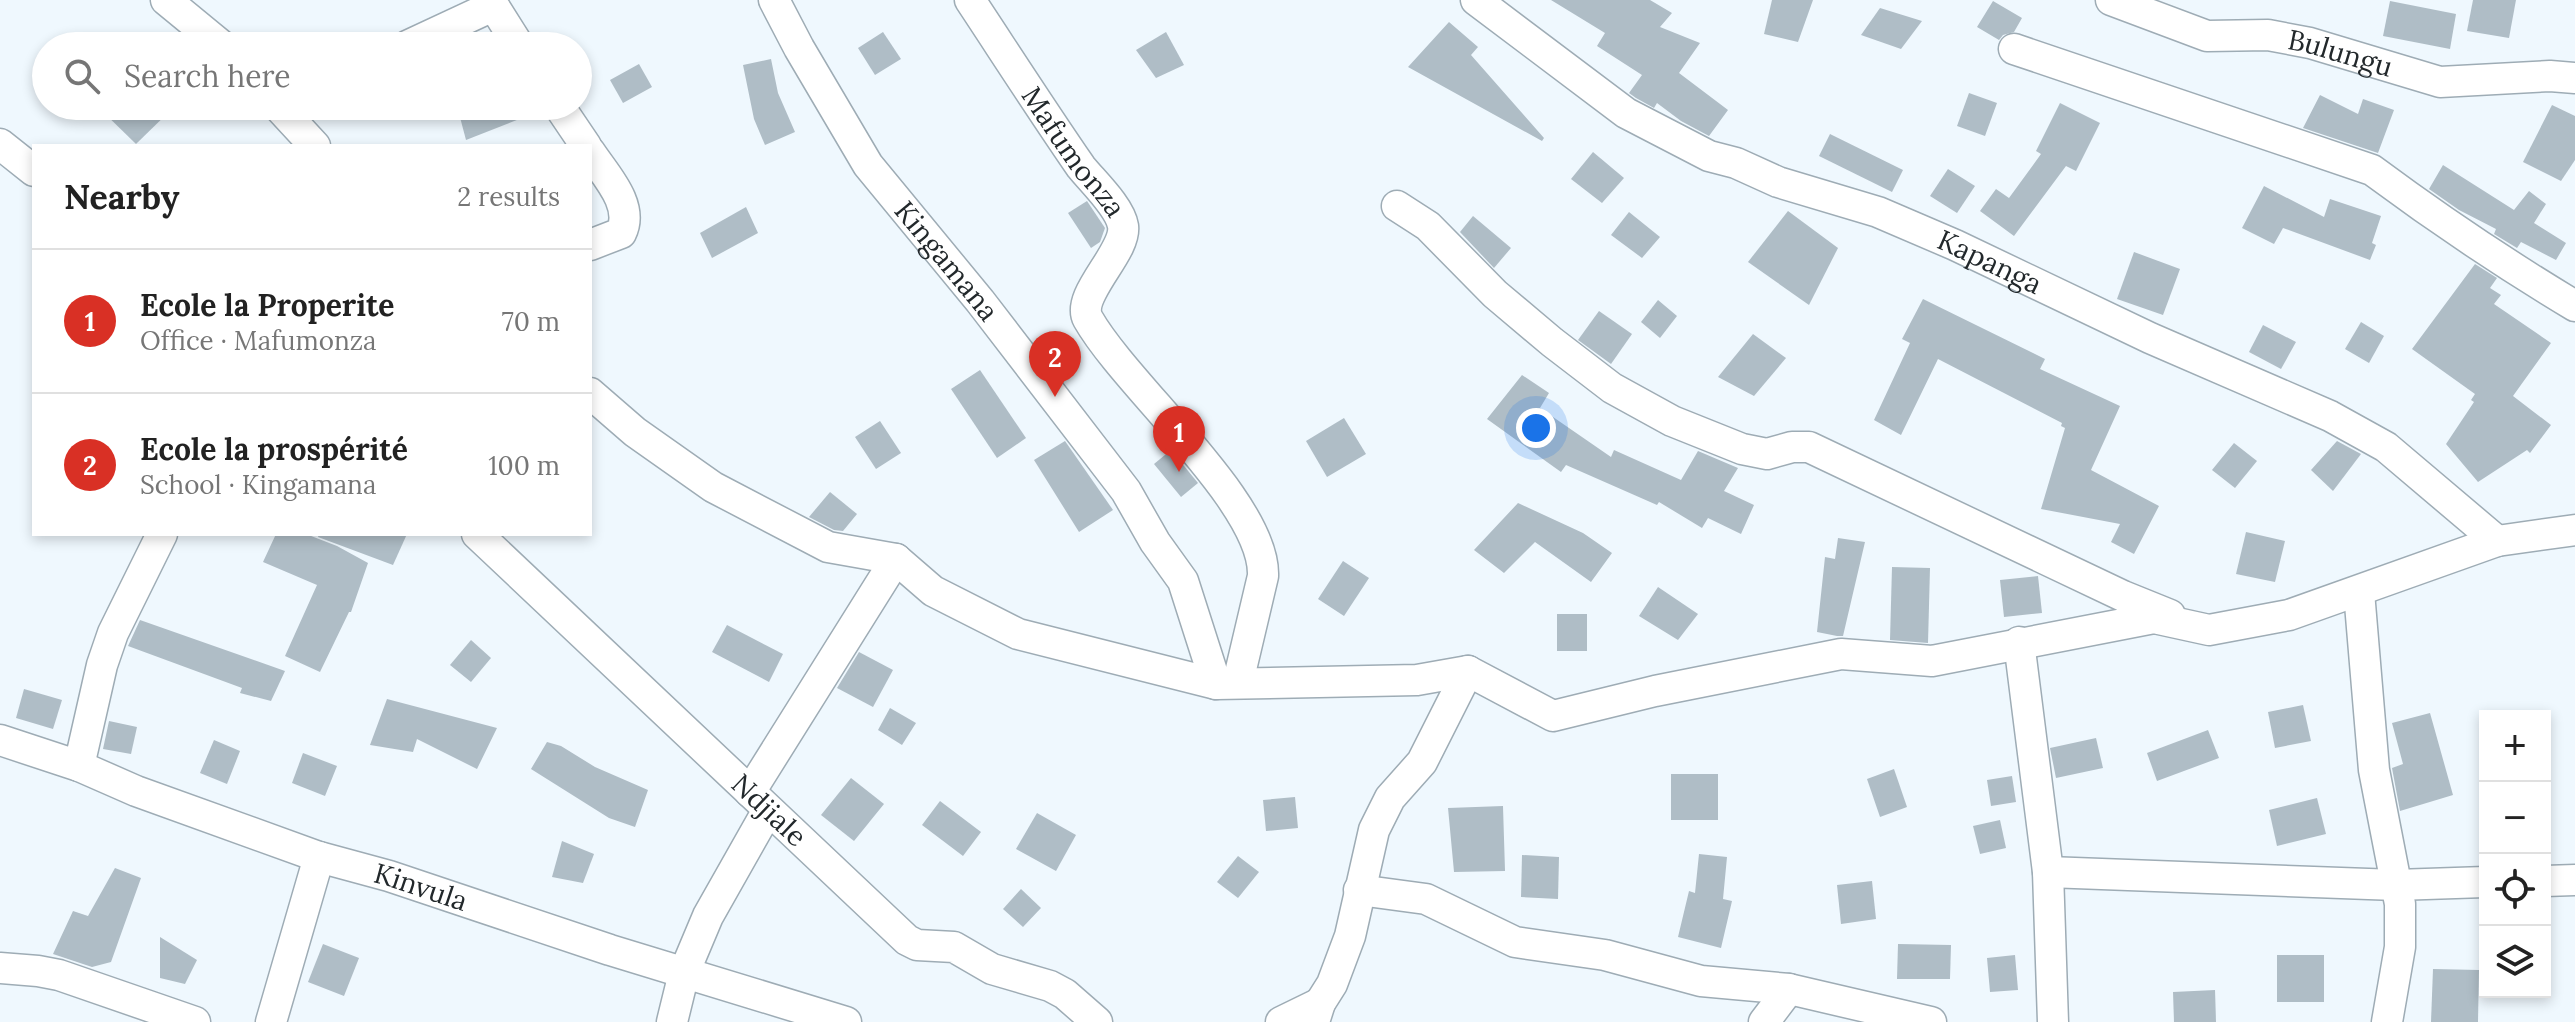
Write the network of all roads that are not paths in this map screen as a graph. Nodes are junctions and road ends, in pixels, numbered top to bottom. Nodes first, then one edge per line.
1 (166, 0) edge
2 (774, 0) edge
3 (970, 0) edge
4 (1476, 0) edge
5 (2111, 0) edge
6 (492, 3) edge
7 (205, 32) edge
8 (435, 32) edge
9 (510, 32) edge
10 (2014, 49) dead end
11 (2575, 78) edge
12 (291, 120) edge
13 (568, 120) edge
14 (0, 144) edge
15 (313, 144) edge
16 (585, 144) edge
17 (592, 155) edge
18 (32, 169) edge
19 (1397, 206) dead end
20 (592, 244) edge
21 (2575, 306) edge
22 (592, 395) edge
23 (2575, 530) edge
24 (161, 536) edge
25 (479, 536) edge
26 (2497, 541) junction
27 (896, 559) junction
28 (2359, 592) junction
29 (2209, 630) junction
30 (2019, 642) junction
31 (1468, 671) junction
32 (1227, 683) junction
33 (0, 740) edge
34 (79, 766) junction
35 (759, 801) junction
36 (319, 857) junction
37 (2048, 872) junction
38 (2575, 880) edge
39 (2551, 881) edge
40 (2479, 882) edge
41 (2396, 885) junction
42 (1359, 890) junction
43 (0, 968) edge
44 (684, 973) junction
45 (1789, 989) junction
46 (1317, 1012) edge
47 (195, 1022) edge
48 (271, 1022) edge
49 (672, 1022) edge
50 (846, 1022) edge
51 (1097, 1022) edge
52 (1281, 1022) edge
53 (1764, 1022) edge
54 (1931, 1022) edge
55 (2053, 1022) edge
56 (2387, 1022) edge

1 - 7 street
2 - 32 street, Kingamana
3 - 32 street, Mafumonza
4 - 26 street, Kapanga
5 - 11 street, Bulungu
6 - 8 street
6 - 9 street
10 - 21 street
12 - 15 street
13 - 16 street
14 - 18 street
17 - 20 street
19 - 29 street
22 - 27 street
23 - 26 street
24 - 34 street
25 - 35 street, Ndjiale
26 - 28 street
27 - 32 street
27 - 35 street
28 - 29 street
28 - 41 street
29 - 30 street
30 - 31 street
30 - 37 street
31 - 32 street
31 - 42 street
33 - 34 street, Kinvula
34 - 36 street, Kinvula
35 - 44 street
35 - 51 street, Ndjiale
36 - 44 street, Kinvula
36 - 48 street
37 - 41 street
37 - 55 street
38 - 39 street
40 - 41 street
41 - 56 street
42 - 45 street
42 - 46 street
43 - 47 street
44 - 49 street
44 - 50 street, Kinvula
45 - 53 street
45 - 54 street
46 - 52 street

